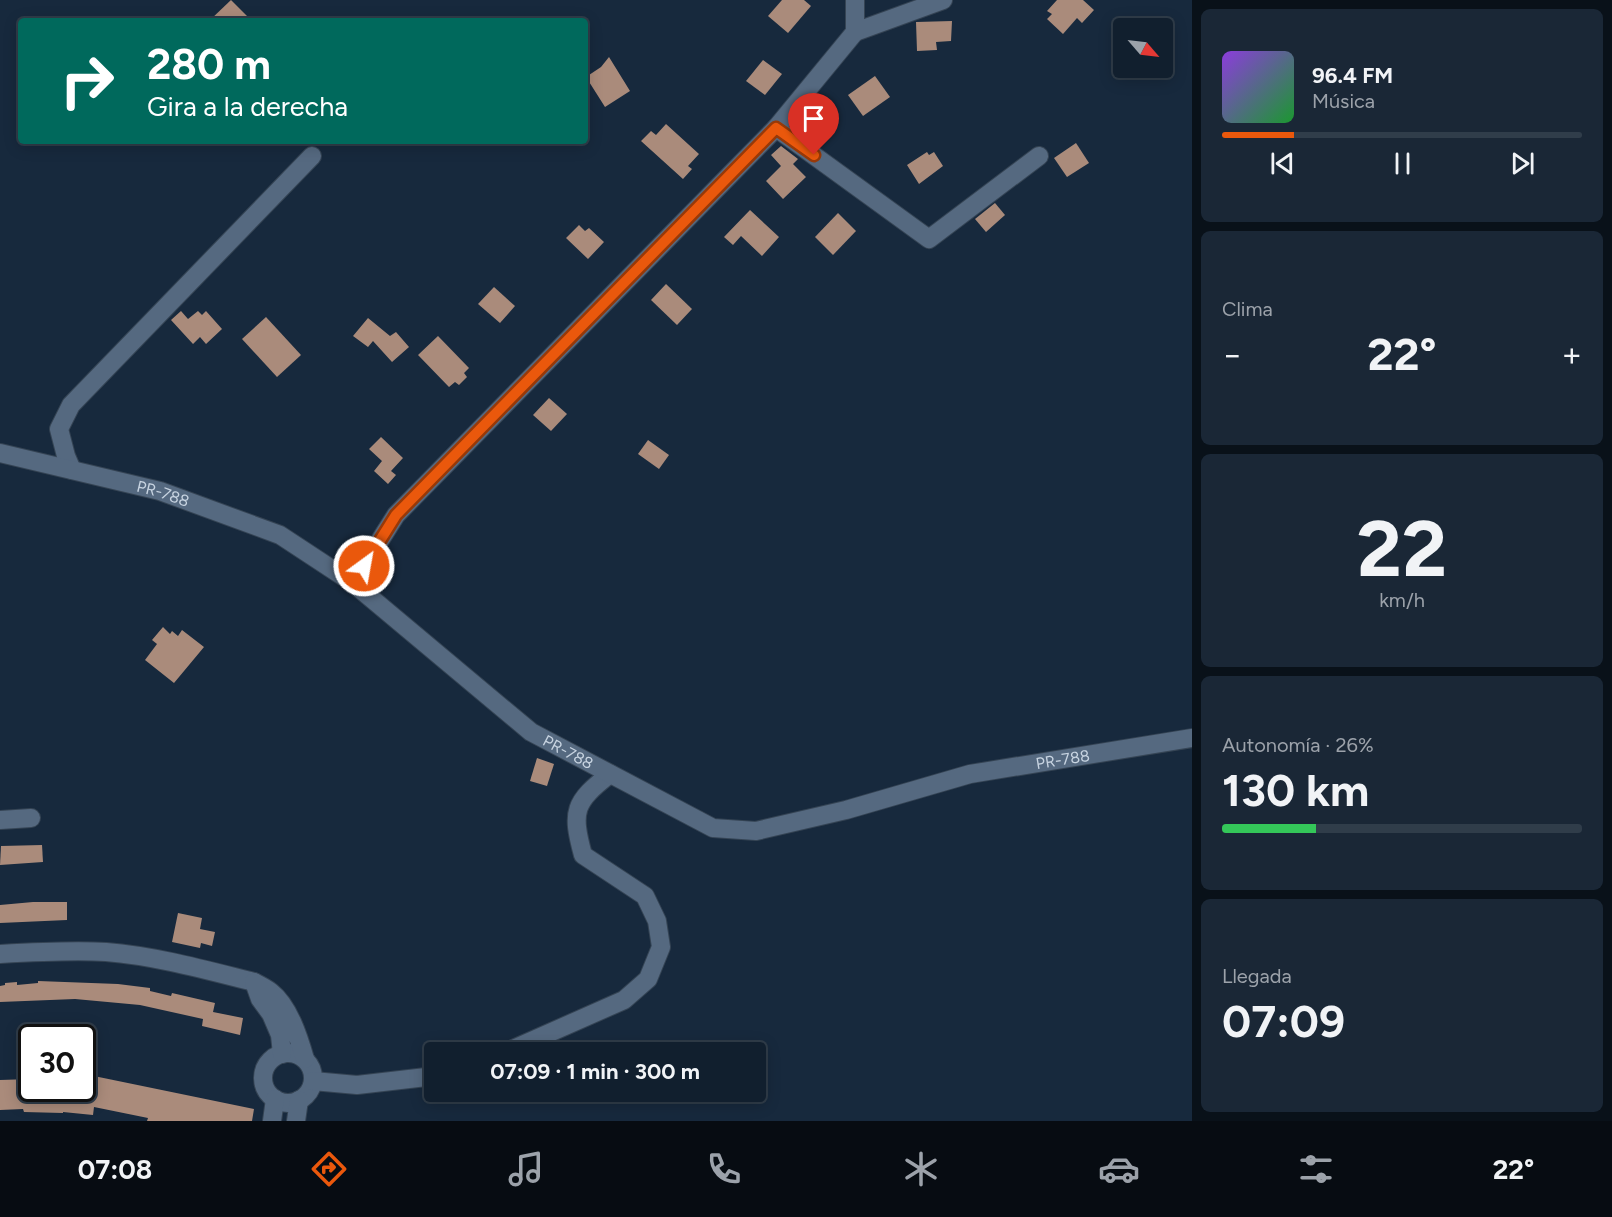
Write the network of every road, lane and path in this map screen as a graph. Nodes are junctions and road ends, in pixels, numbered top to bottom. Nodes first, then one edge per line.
1 (855, 0) edge
2 (943, 0) edge
3 (855, 32) junction
4 (776, 128) junction
5 (312, 156) dead end
6 (1039, 156) dead end
7 (0, 453) edge
8 (72, 470) junction
9 (353, 583) junction
10 (1192, 738) edge
11 (610, 774) junction
12 (31, 818) dead end
13 (0, 820) edge
14 (0, 954) edge
15 (277, 1010) junction
16 (529, 1042) edge
17 (282, 1054) junction
18 (305, 1059) junction
19 (424, 1077) edge
20 (313, 1081) junction
21 (275, 1099) junction
22 (299, 1100) junction
23 (272, 1121) edge
24 (296, 1121) edge

1 - 3 street
2 - 3 street
3 - 4 street
4 - 6 street
4 - 9 street
5 - 8 street
7 - 8 street, PR-788 / PR-788
8 - 9 street, PR-788 / PR-788
9 - 11 street, PR-788 / PR-788
10 - 11 street, PR-788 / PR-788
11 - 16 street
12 - 13 street
14 - 15 street
15 - 17 street
15 - 18 street
17 - 18 street
17 - 21 street
18 - 20 street
19 - 20 street
20 - 22 street
21 - 22 street
21 - 23 street
22 - 24 street

